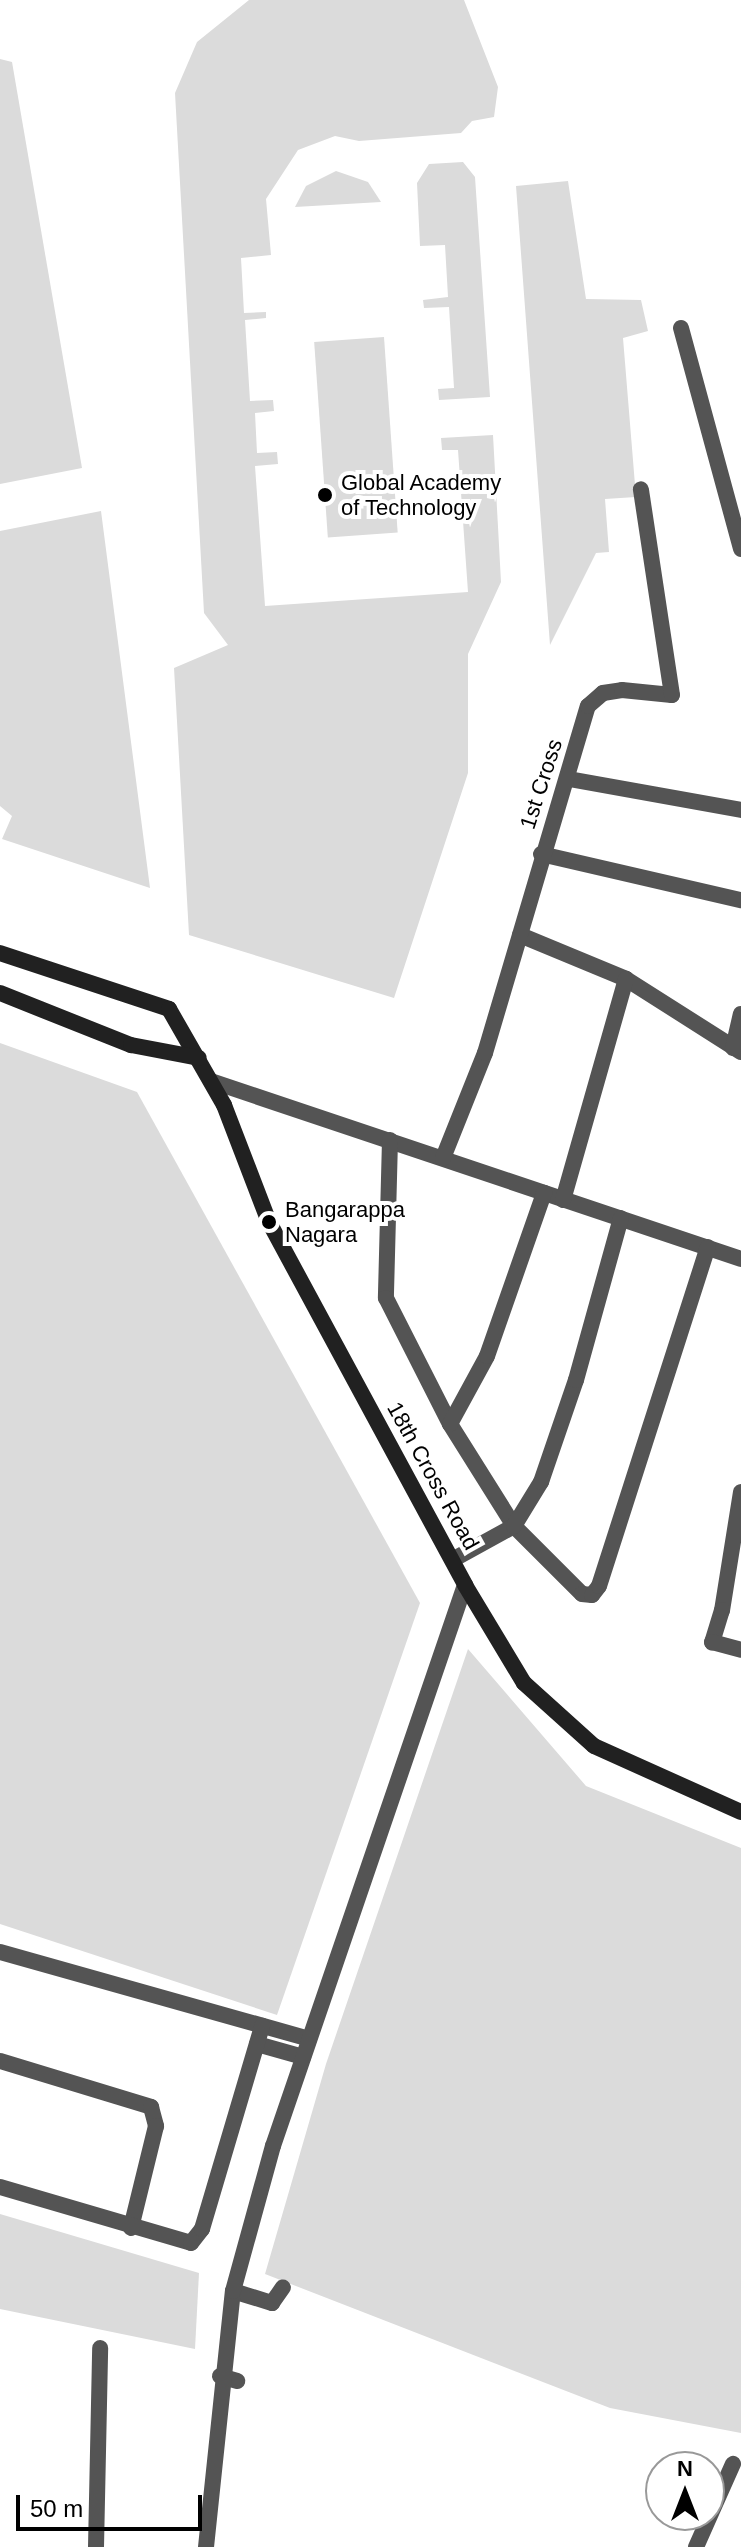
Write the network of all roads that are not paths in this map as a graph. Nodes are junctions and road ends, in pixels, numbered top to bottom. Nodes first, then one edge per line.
1 (681, 328) dead end
2 (641, 489) dead end
3 (741, 549) edge
4 (569, 779) junction
5 (741, 810) edge
6 (541, 854) junction
7 (741, 900) edge
8 (520, 935) junction
9 (0, 953) edge
10 (626, 979) junction
11 (0, 993) edge
12 (741, 1014) edge
13 (737, 1050) edge
14 (199, 1058) junction
15 (211, 1081) junction
16 (390, 1140) junction
17 (443, 1158) junction
18 (544, 1193) junction
19 (563, 1200) junction
20 (621, 1218) junction
21 (708, 1247) junction
22 (741, 1259) edge
23 (450, 1424) junction
24 (741, 1492) edge
25 (514, 1526) junction
26 (454, 1559) junction
27 (465, 1585) junction
28 (741, 1650) edge
29 (741, 1812) edge
30 (0, 1952) edge
31 (262, 2026) junction
32 (309, 2039) junction
33 (257, 2044) junction
34 (303, 2057) junction
35 (0, 2061) edge
36 (0, 2187) edge
37 (131, 2228) junction
38 (283, 2287) dead end
39 (233, 2291) junction
40 (100, 2348) dead end
41 (220, 2376) junction
42 (237, 2381) dead end
43 (733, 2464) dead end
44 (96, 2547) edge
45 (206, 2547) edge
46 (696, 2547) edge

1 - 3 street
2 - 4 street, 1st Cross
4 - 5 street
4 - 6 street, 1st Cross
6 - 7 street
6 - 8 street, 1st Cross
8 - 10 street
8 - 17 street, 1st Cross
9 - 14 street, 18th Cross Road
10 - 13 street
10 - 19 street
11 - 14 street
12 - 13 street
14 - 15 street, 18th Cross Road
15 - 16 street
15 - 26 street, 18th Cross Road
16 - 17 street
16 - 23 street
17 - 18 street
18 - 19 street
18 - 23 street
19 - 20 street
20 - 21 street
20 - 25 street
21 - 22 street
21 - 25 street
23 - 25 street
24 - 28 street
25 - 26 street
26 - 27 street, 18th Cross Road
27 - 29 street, 18th Cross Road
27 - 32 street
30 - 31 street
31 - 32 street
31 - 33 street
32 - 34 street
33 - 34 street
33 - 37 street
34 - 39 street
35 - 37 street
36 - 37 street
38 - 39 street
39 - 41 street
40 - 44 street
41 - 42 street
41 - 45 street
43 - 46 street

